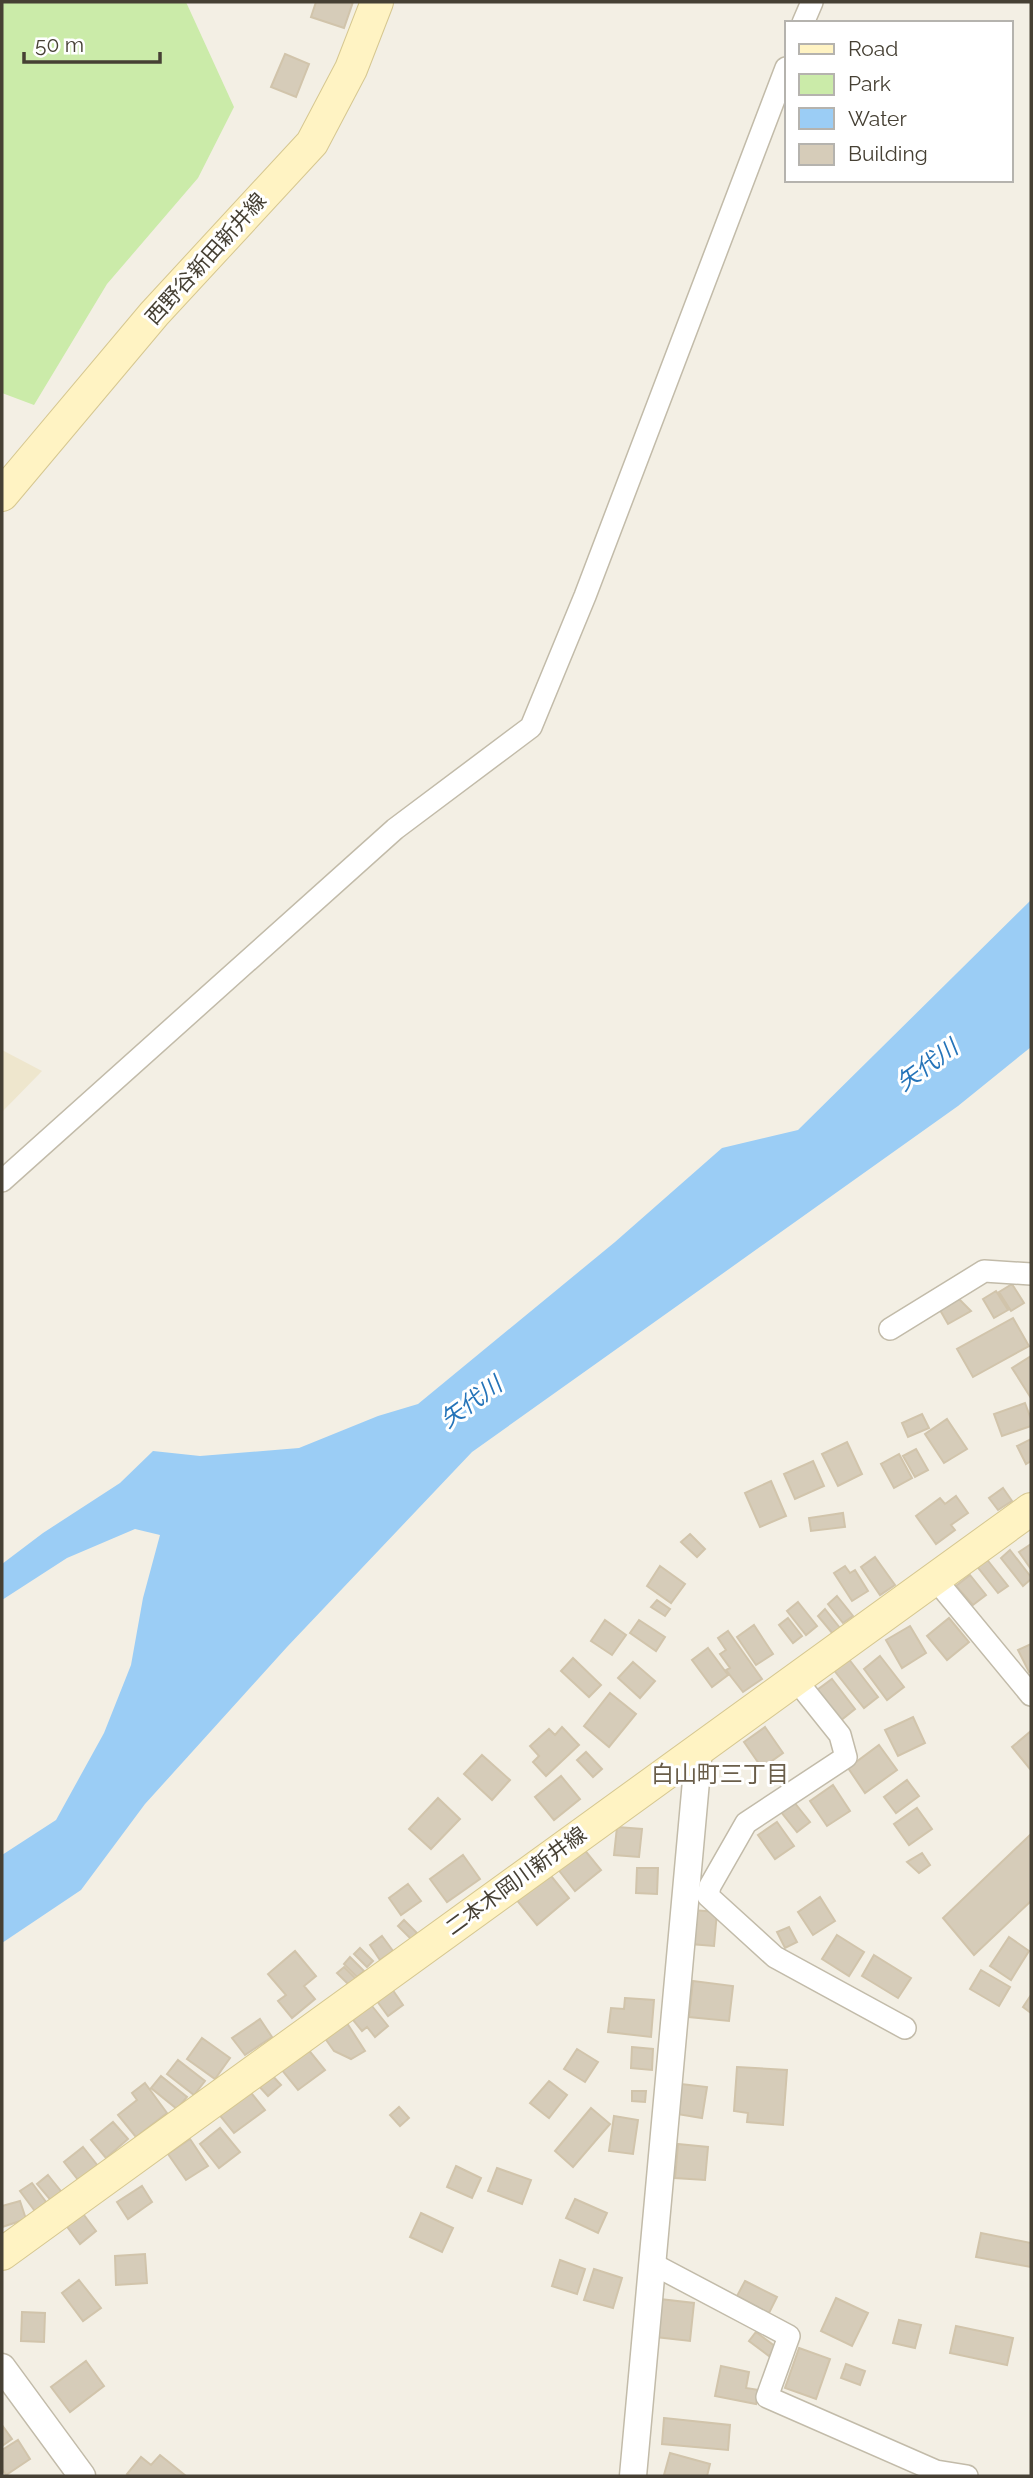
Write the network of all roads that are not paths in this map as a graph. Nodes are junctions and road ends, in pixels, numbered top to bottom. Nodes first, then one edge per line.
1 (376, 2) edge
2 (812, 2) edge
3 (804, 21) edge
4 (785, 71) edge
5 (2, 495) edge
6 (2, 1181) edge
7 (1031, 1274) edge
8 (890, 1329) dead end
9 (1031, 1509) edge
10 (936, 1580) junction
11 (796, 1680) junction
12 (1031, 1695) edge
13 (699, 1748) junction
14 (697, 1895) junction
15 (905, 2028) dead end
16 (2, 2254) edge
17 (651, 2263) junction
18 (2, 2367) edge
19 (82, 2476) edge
20 (633, 2476) edge
21 (967, 2476) edge

1 - 5 main road, 西野谷新田新井線
2 - 3 street
4 - 6 street
7 - 8 street
9 - 10 main road, 二本木岡川新井線
10 - 11 main road, 二本木岡川新井線
10 - 12 street
11 - 13 main road, 二本木岡川新井線
11 - 14 street
13 - 14 street
13 - 16 main road, 二本木岡川新井線
14 - 15 street
14 - 17 street
17 - 20 street
17 - 21 street
18 - 19 street

